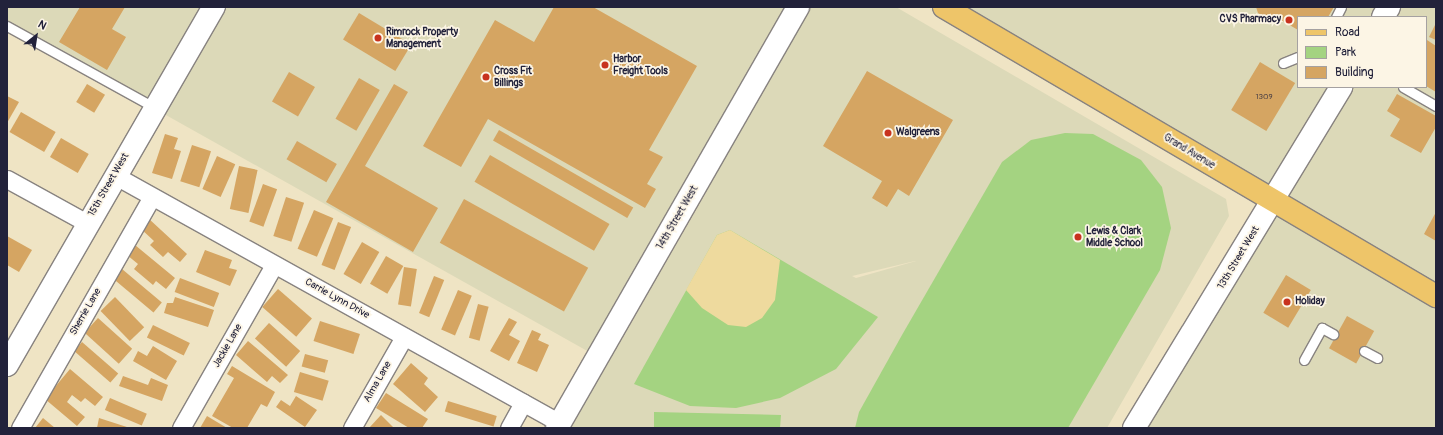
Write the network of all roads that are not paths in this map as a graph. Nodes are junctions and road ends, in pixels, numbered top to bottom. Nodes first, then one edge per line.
1 (214, 7) edge
2 (798, 7) edge
3 (944, 7) edge
4 (1341, 7) edge
5 (1389, 7) edge
6 (1336, 16) edge
7 (1384, 16) edge
8 (7, 26) edge
9 (1297, 57) edge
10 (1283, 63) dead end
11 (1341, 88) edge
12 (1404, 88) edge
13 (1436, 106) edge
14 (154, 107) junction
15 (114, 176) junction
16 (7, 179) edge
17 (152, 197) junction
18 (1272, 202) junction
19 (87, 223) junction
20 (274, 265) junction
21 (1436, 296) edge
22 (1333, 334) dead end
23 (404, 337) junction
24 (13, 342) edge
25 (1364, 351) dead end
26 (1377, 358) dead end
27 (1304, 360) dead end
28 (7, 365) edge
29 (523, 403) junction
30 (558, 426) edge
31 (20, 428) edge
32 (182, 428) edge
33 (352, 428) edge
34 (509, 428) edge
35 (1134, 428) edge

1 - 14 street, 15th Street West
2 - 30 street, 14th Street West
3 - 18 main road, Grand Avenue
4 - 6 lane
5 - 7 street
8 - 14 lane
9 - 10 lane
11 - 18 street, 13th Street West
12 - 13 lane
14 - 15 street, 15th Street West
15 - 17 street, Carrie Lynn Drive
15 - 19 street, 15th Street West
16 - 19 street
17 - 20 street, Carrie Lynn Drive
17 - 31 street, Sherrie Lane
18 - 21 main road, Grand Avenue
18 - 35 street, 13th Street West
19 - 24 street, 15th Street West
20 - 23 street, Carrie Lynn Drive
20 - 32 street, Jackie Lane
22 - 27 lane
23 - 29 street, Carrie Lynn Drive
23 - 33 street, Alma Lane
24 - 28 street, 15th Street West
25 - 26 lane
29 - 30 street, Carrie Lynn Drive
29 - 34 street

